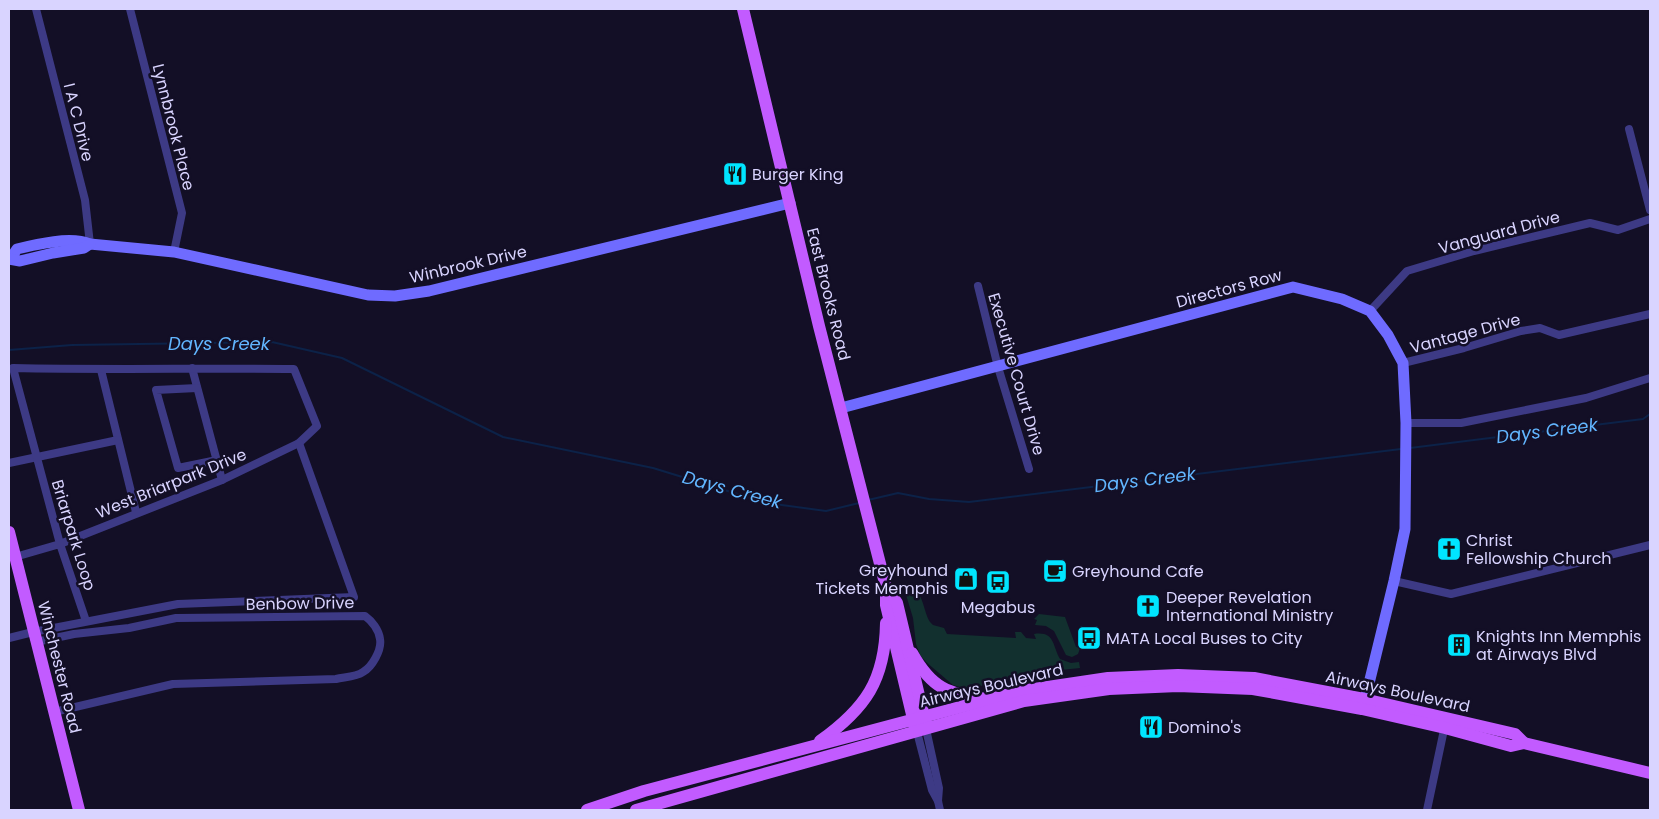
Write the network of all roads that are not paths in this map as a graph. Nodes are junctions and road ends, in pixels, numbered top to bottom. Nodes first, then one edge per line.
1 (36, 9) edge
2 (130, 9) edge
3 (743, 9) edge
4 (1629, 129) dead end
5 (790, 203) junction
6 (1650, 210) edge
7 (1650, 219) edge
8 (90, 244) junction
9 (174, 252) junction
10 (10, 258) edge
11 (978, 286) dead end
12 (1370, 311) junction
13 (1650, 314) edge
14 (1403, 363) junction
15 (998, 367) junction
16 (192, 368) junction
17 (100, 370) junction
18 (1650, 378) edge
19 (197, 388) junction
20 (841, 408) junction
21 (1406, 428) junction
22 (118, 440) junction
23 (299, 443) junction
24 (36, 457) junction
25 (217, 460) junction
26 (9, 463) edge
27 (1029, 469) dead end
28 (222, 480) junction
29 (136, 512) junction
30 (9, 532) edge
31 (60, 544) junction
32 (1650, 545) edge
33 (15, 557) junction
34 (1394, 581) junction
35 (886, 587) junction
36 (886, 605) junction
37 (86, 621) junction
38 (35, 637) junction
39 (9, 638) edge
40 (907, 643) junction
41 (1033, 694) junction
42 (991, 700) junction
43 (1363, 704) junction
44 (54, 712) junction
45 (1446, 723) junction
46 (920, 724) junction
47 (813, 746) junction
48 (1650, 773) edge
49 (79, 810) edge
50 (587, 810) edge
51 (636, 810) edge
52 (940, 810) edge
53 (1427, 810) edge

1 - 8 street, I A C Drive
2 - 9 street, Lynnbrook Place
3 - 5 main road, East Brooks Road
4 - 6 street
5 - 9 street, Winbrook Drive
5 - 20 main road, East Brooks Road
7 - 12 street, Vanguard Drive
8 - 9 street, Winbrook Drive
8 - 10 street, Winbrook Drive
11 - 15 street, Executive Court Drive
12 - 14 street, Directors Row
12 - 15 street, Directors Row
13 - 14 street, Vantage Drive
14 - 21 street, Directors Row
15 - 20 street, Directors Row
15 - 27 street, Executive Court Drive
16 - 17 street
16 - 19 street
16 - 23 street, West Briarpark Drive
17 - 22 street
17 - 24 street, Briarpark Loop
18 - 21 street
19 - 25 street
19 - 25 street
20 - 35 main road, East Brooks Road
21 - 34 street, Directors Row
22 - 24 street
22 - 29 street
23 - 28 street, West Briarpark Drive
23 - 37 street
24 - 26 street
24 - 31 street, Briarpark Loop
25 - 28 street
28 - 29 street, West Briarpark Drive
29 - 31 street, West Briarpark Drive
30 - 33 main road, Winchester Road
31 - 33 street, West Briarpark Drive
31 - 37 street, Briarpark Loop
32 - 34 street
33 - 38 main road, Winchester Road
34 - 43 street, Directors Row
35 - 36 main road, East Brooks Road
35 - 40 main road, East Brooks Road
36 - 46 main road, East Brooks Road
36 - 47 main road
37 - 38 street
38 - 39 street
38 - 44 main road, Winchester Road
38 - 44 street, Benbow Drive
40 - 42 main road
40 - 46 main road, East Brooks Road
41 - 42 main road, Airways Boulevard
41 - 43 main road, Airways Boulevard
41 - 46 main road, Airways Boulevard
42 - 46 main road, Airways Boulevard
43 - 45 main road, Airways Boulevard
44 - 49 main road, Winchester Road
45 - 48 main road, Airways Boulevard
45 - 53 street
46 - 47 main road, Airways Boulevard
46 - 51 main road, Airways Boulevard
46 - 52 street, East Brooks Road
47 - 50 main road, Airways Boulevard

